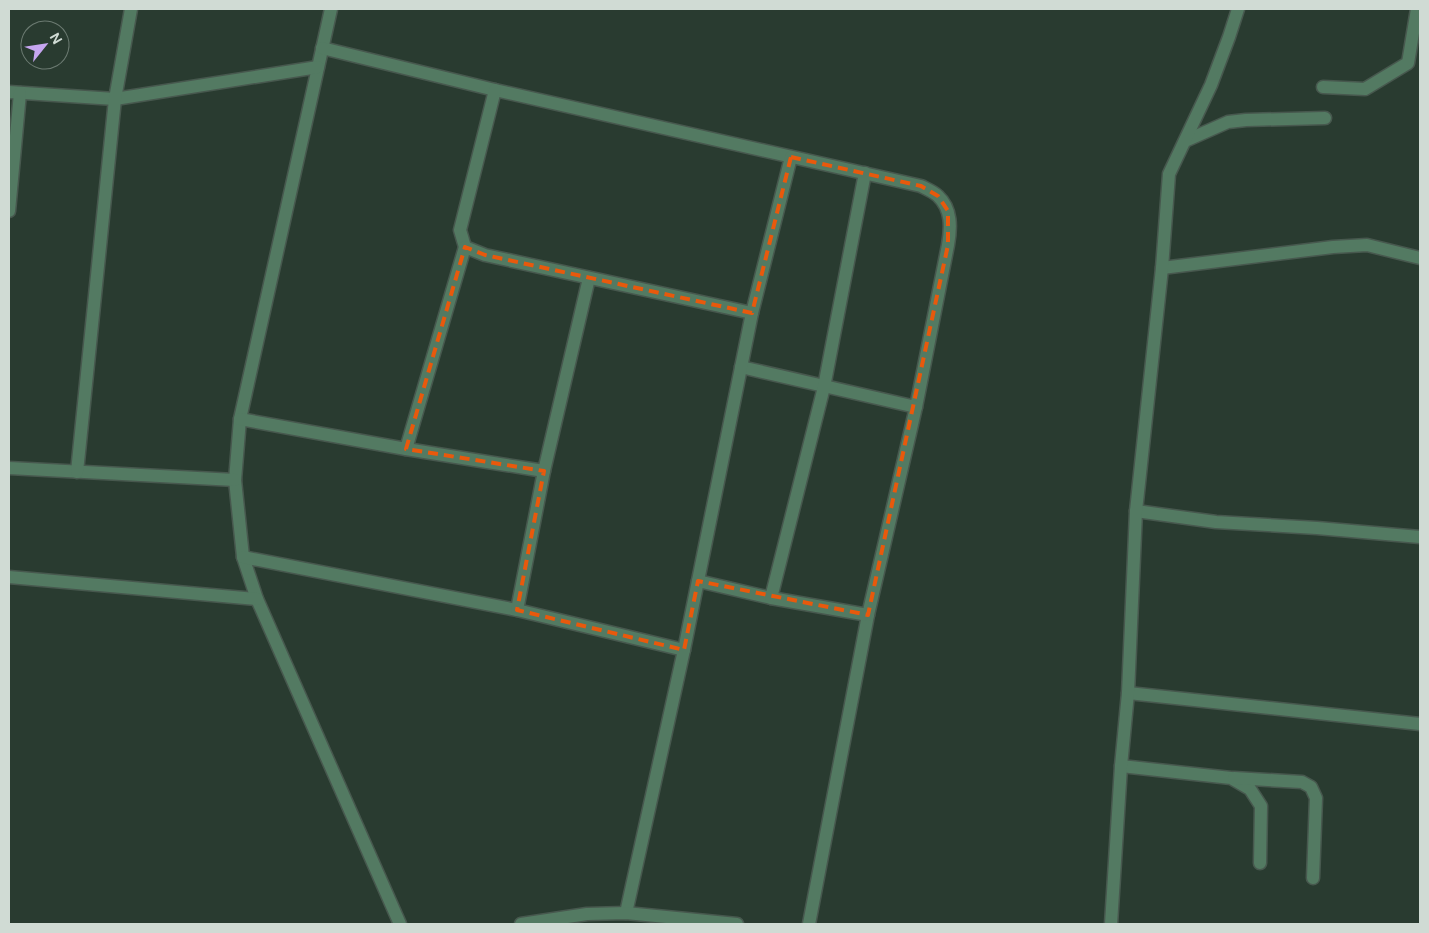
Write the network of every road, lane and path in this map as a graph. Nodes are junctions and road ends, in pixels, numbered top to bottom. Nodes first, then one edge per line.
1 (131, 9) edge
2 (331, 9) edge
3 (1238, 9) edge
4 (1417, 9) edge
5 (322, 48) junction
6 (318, 67) junction
7 (1324, 87) dead end
8 (495, 90) junction
9 (14, 92) edge
10 (115, 99) junction
11 (1325, 118) dead end
12 (1185, 141) junction
13 (791, 157) junction
14 (865, 173) junction
15 (9, 211) edge
16 (465, 247) junction
17 (1420, 258) edge
18 (1162, 268) junction
19 (589, 278) junction
20 (752, 314) junction
21 (741, 367) junction
22 (824, 387) junction
23 (916, 407) junction
24 (240, 419) junction
25 (406, 449) junction
26 (9, 468) edge
27 (544, 471) junction
28 (78, 472) junction
29 (235, 480) junction
30 (1136, 511) junction
31 (1420, 537) edge
32 (243, 556) junction
33 (9, 577) edge
34 (698, 582) junction
35 (771, 598) junction
36 (257, 599) junction
37 (517, 610) junction
38 (868, 615) junction
39 (684, 650) junction
40 (1128, 693) junction
41 (1420, 724) edge
42 (1120, 766) junction
43 (1231, 778) junction
44 (1260, 863) dead end
45 (1313, 878) dead end
46 (626, 913) junction
47 (400, 924) edge
48 (521, 924) edge
49 (737, 924) edge
50 (809, 924) edge
51 (1111, 924) edge

1 - 10 street
2 - 5 street
3 - 12 street
4 - 7 street
5 - 6 street
5 - 8 street
6 - 10 street
6 - 24 street
8 - 13 street
8 - 16 street
9 - 10 street
9 - 15 street
10 - 28 street
11 - 12 street
12 - 18 street
13 - 14 street
13 - 20 street
14 - 22 street
14 - 23 street
16 - 19 street
16 - 25 street
17 - 18 street
18 - 30 street
19 - 20 street
19 - 27 street
20 - 21 street
21 - 22 street
21 - 34 street
22 - 23 street
22 - 35 street
23 - 38 street
24 - 25 street
24 - 29 street
25 - 27 street
26 - 28 street
27 - 37 street
28 - 29 street
29 - 32 street
30 - 31 street
30 - 40 street
32 - 36 street
32 - 37 street
33 - 36 street
34 - 35 street
34 - 39 street
35 - 38 street
36 - 47 street
37 - 39 street
38 - 50 street
39 - 46 street
40 - 41 street
40 - 42 street
42 - 43 street
42 - 51 street
43 - 44 street
43 - 45 street
46 - 48 street
46 - 49 street

